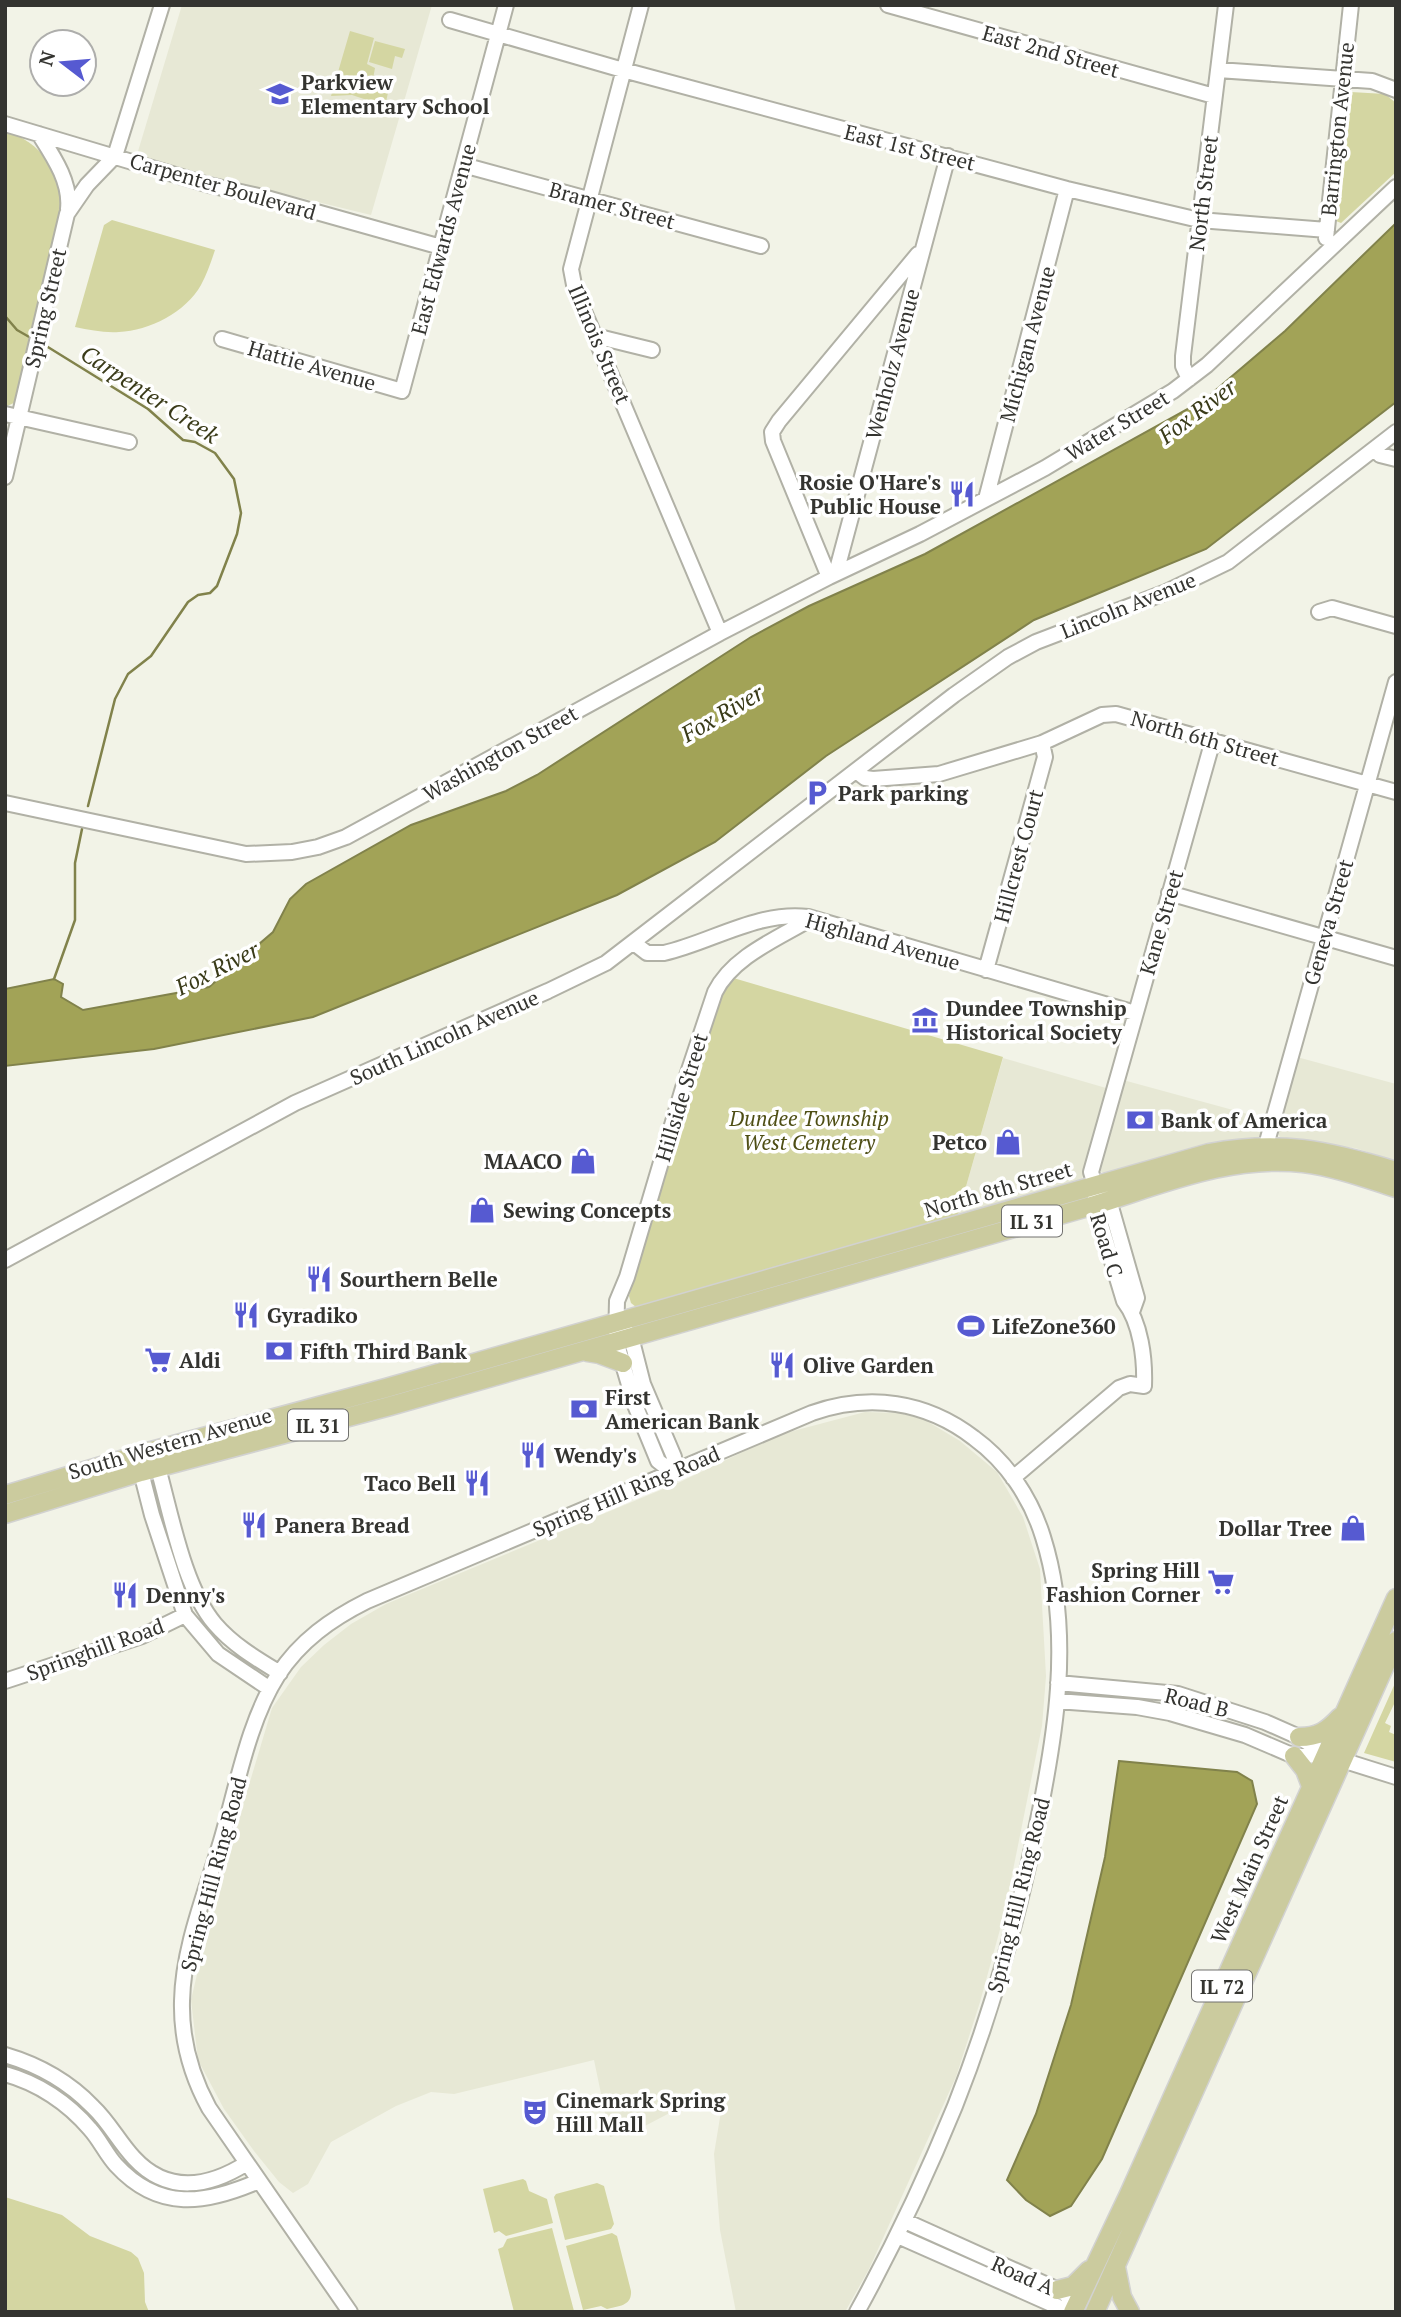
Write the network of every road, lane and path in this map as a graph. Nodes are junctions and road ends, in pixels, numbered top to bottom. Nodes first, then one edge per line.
1 (162, 5) edge
2 (506, 5) edge
3 (641, 5) edge
4 (888, 5) edge
5 (1226, 5) edge
6 (1351, 5) edge
7 (450, 20) dead end
8 (498, 35) junction
9 (623, 70) junction
10 (1218, 70) junction
11 (1342, 79) junction
12 (1396, 90) edge
13 (1214, 96) junction
14 (5, 124) edge
15 (39, 134) junction
16 (116, 156) junction
17 (948, 156) junction
18 (463, 165) junction
19 (1396, 187) edge
20 (1067, 189) junction
21 (589, 199) junction
22 (67, 214) junction
23 (1199, 220) junction
24 (1327, 230) junction
25 (761, 246) dead end
26 (441, 247) junction
27 (923, 248) junction
28 (1325, 254) junction
29 (596, 336) junction
30 (222, 339) dead end
31 (652, 350) dead end
32 (1189, 379) junction
33 (402, 391) joint
34 (12, 416) edge
35 (1396, 432) edge
36 (129, 442) dead end
37 (1375, 449) junction
38 (1396, 459) edge
39 (5, 477) edge
40 (986, 499) junction
41 (833, 575) junction
42 (792, 596) joint
43 (1319, 612) dead end
44 (1396, 626) edge
45 (720, 632) junction
46 (1396, 682) edge
47 (1213, 740) junction
48 (1042, 743) junction
49 (856, 771) junction
50 (1367, 784) junction
51 (1396, 792) edge
52 (5, 803) edge
53 (1169, 893) junction
54 (812, 919) junction
55 (1324, 937) junction
56 (634, 943) junction
57 (1396, 958) edge
58 (986, 970) junction
59 (1135, 1013) junction
60 (1263, 1154) junction
61 (1396, 1171) edge
62 (1095, 1185) junction
63 (1396, 1188) edge
64 (1102, 1203) junction
65 (919, 1245) junction
66 (5, 1260) edge
67 (618, 1322) junction
68 (624, 1339) junction
69 (580, 1351) junction
70 (623, 1363) junction
71 (144, 1453) junction
72 (149, 1470) junction
73 (672, 1472) junction
74 (1013, 1478) junction
75 (5, 1495) edge
76 (5, 1514) edge
77 (1396, 1598) edge
78 (185, 1615) junction
79 (1396, 1641) edge
80 (280, 1673) junction
81 (5, 1681) edge
82 (1058, 1683) junction
83 (270, 1689) junction
84 (1056, 1701) junction
85 (1345, 1712) junction
86 (1299, 1737) junction
87 (1294, 1756) junction
88 (1334, 1758) junction
89 (1396, 1777) edge
90 (1311, 1786) junction
91 (5, 2055) edge
92 (5, 2074) edge
93 (105, 2120) junction
94 (91, 2130) junction
95 (247, 2163) junction
96 (259, 2182) junction
97 (905, 2221) junction
98 (898, 2236) junction
99 (1098, 2260) junction
100 (1116, 2267) junction
101 (1057, 2290) junction
102 (1074, 2309) edge
103 (1097, 2311) edge
104 (350, 2312) edge
105 (857, 2312) edge
106 (1130, 2312) edge

1 - 16 street
2 - 8 street, East Edwards Avenue
3 - 9 street, Illinois Street
4 - 13 street, East 2nd Street
5 - 10 street, North Street
6 - 11 street, Barrington Avenue
7 - 8 street, East 1st Street
8 - 9 street, East 1st Street
8 - 18 street, East Edwards Avenue
9 - 17 street, East 1st Street
9 - 21 street, Illinois Street
10 - 11 street
10 - 13 street, North Street
11 - 12 street
11 - 24 street, Barrington Avenue
13 - 23 street, North Street
14 - 15 street, Carpenter Boulevard
15 - 16 street, Carpenter Boulevard
15 - 22 street
16 - 22 street, Spring Street
16 - 26 street, Carpenter Boulevard
17 - 20 street, East 1st Street
17 - 27 street, Wenholz Avenue
18 - 21 street, Bramer Street
18 - 26 street, East Edwards Avenue
19 - 28 street, Water Street
20 - 23 street, East 1st Street
20 - 40 street, Michigan Avenue
21 - 25 street, Bramer Street
21 - 29 street, Illinois Street
22 - 34 street, Spring Street
23 - 24 street, East 1st Street
23 - 32 street, North Street
24 - 28 street, Barrington Avenue
26 - 33 street, East Edwards Avenue
27 - 41 street, Wenholz Avenue
27 - 41 street
28 - 32 street, Water Street
29 - 31 street
29 - 45 street, Illinois Street
30 - 33 street, Hattie Avenue
32 - 40 street, Water Street
34 - 36 street
34 - 39 street, Spring Street
35 - 37 street, Lincoln Avenue
37 - 38 street
37 - 49 street, Lincoln Avenue
40 - 41 street, Water Street
41 - 42 street, Water Street
42 - 45 street, Washington Street
43 - 44 street
45 - 52 street, Washington Street
46 - 50 street, Geneva Street
47 - 48 street, North 6th Street
47 - 50 street, North 6th Street
47 - 53 street, Kane Street
48 - 49 street, North 6th Street
48 - 58 street, Hillcrest Court
49 - 56 street, South Lincoln Avenue
50 - 51 street, North 6th Street
50 - 55 street, Geneva Street
53 - 55 street
53 - 59 street, Kane Street
54 - 56 street, Highland Avenue
54 - 58 street, Highland Avenue
54 - 67 street, Hillside Street
55 - 57 street
55 - 60 street, Geneva Street
56 - 66 street, South Lincoln Avenue
58 - 59 street, Highland Avenue
59 - 62 street, Kane Street
60 - 61 main road, North 8th Street
60 - 62 main road, North 8th Street
60 - 63 main road, North 8th Street / IL 31
60 - 64 main road, North 8th Street / IL 31
62 - 64 street, Road C
62 - 65 main road, North 8th Street
64 - 65 main road, North 8th Street / IL 31
64 - 74 street, Road C
65 - 67 main road, North 8th Street
65 - 68 main road, North 8th Street / IL 31
67 - 68 street, Hillside Street
67 - 71 main road, South Western Avenue
68 - 69 main road, South Western Avenue / IL 31
68 - 70 street
68 - 73 street
69 - 70 main road
69 - 72 main road, South Western Avenue / IL 31
70 - 73 street
71 - 72 street
71 - 75 main road, South Western Avenue
72 - 76 main road, South Western Avenue / IL 31
72 - 78 street
72 - 80 street
73 - 74 street, Spring Hill Ring Road
73 - 80 street, Spring Hill Ring Road
74 - 82 street, Spring Hill Ring Road
77 - 85 main road, West Main Street / IL 72
78 - 81 street, Springhill Road
78 - 83 street
79 - 88 main road, West Main Street / IL 72
80 - 83 street, Spring Hill Ring Road
82 - 84 street, Spring Hill Ring Road
82 - 86 street, Road B
83 - 95 street, Spring Hill Ring Road
84 - 87 street, Road B
84 - 97 street, Spring Hill Ring Road
85 - 86 main road
85 - 88 main road, West Main Street / IL 72
86 - 88 street, Road B
87 - 88 street, Road B
87 - 90 main road
88 - 89 street
88 - 90 main road, West Main Street / IL 72
88 - 100 main road, West Main Street / IL 72
90 - 99 main road, West Main Street / IL 72
91 - 93 street
92 - 94 street
93 - 94 street
93 - 95 street
94 - 96 street
95 - 96 street, Spring Hill Ring Road
96 - 104 street, Spring Hill Ring Road
97 - 98 street, Spring Hill Ring Road
97 - 101 street, Road A
98 - 102 street, Road A
98 - 105 street, Spring Hill Ring Road
99 - 101 main road
99 - 102 main road, West Main Street / IL 72
100 - 103 main road, West Main Street / IL 72
100 - 106 main road
101 - 102 street, Road A
102 - 103 main road

